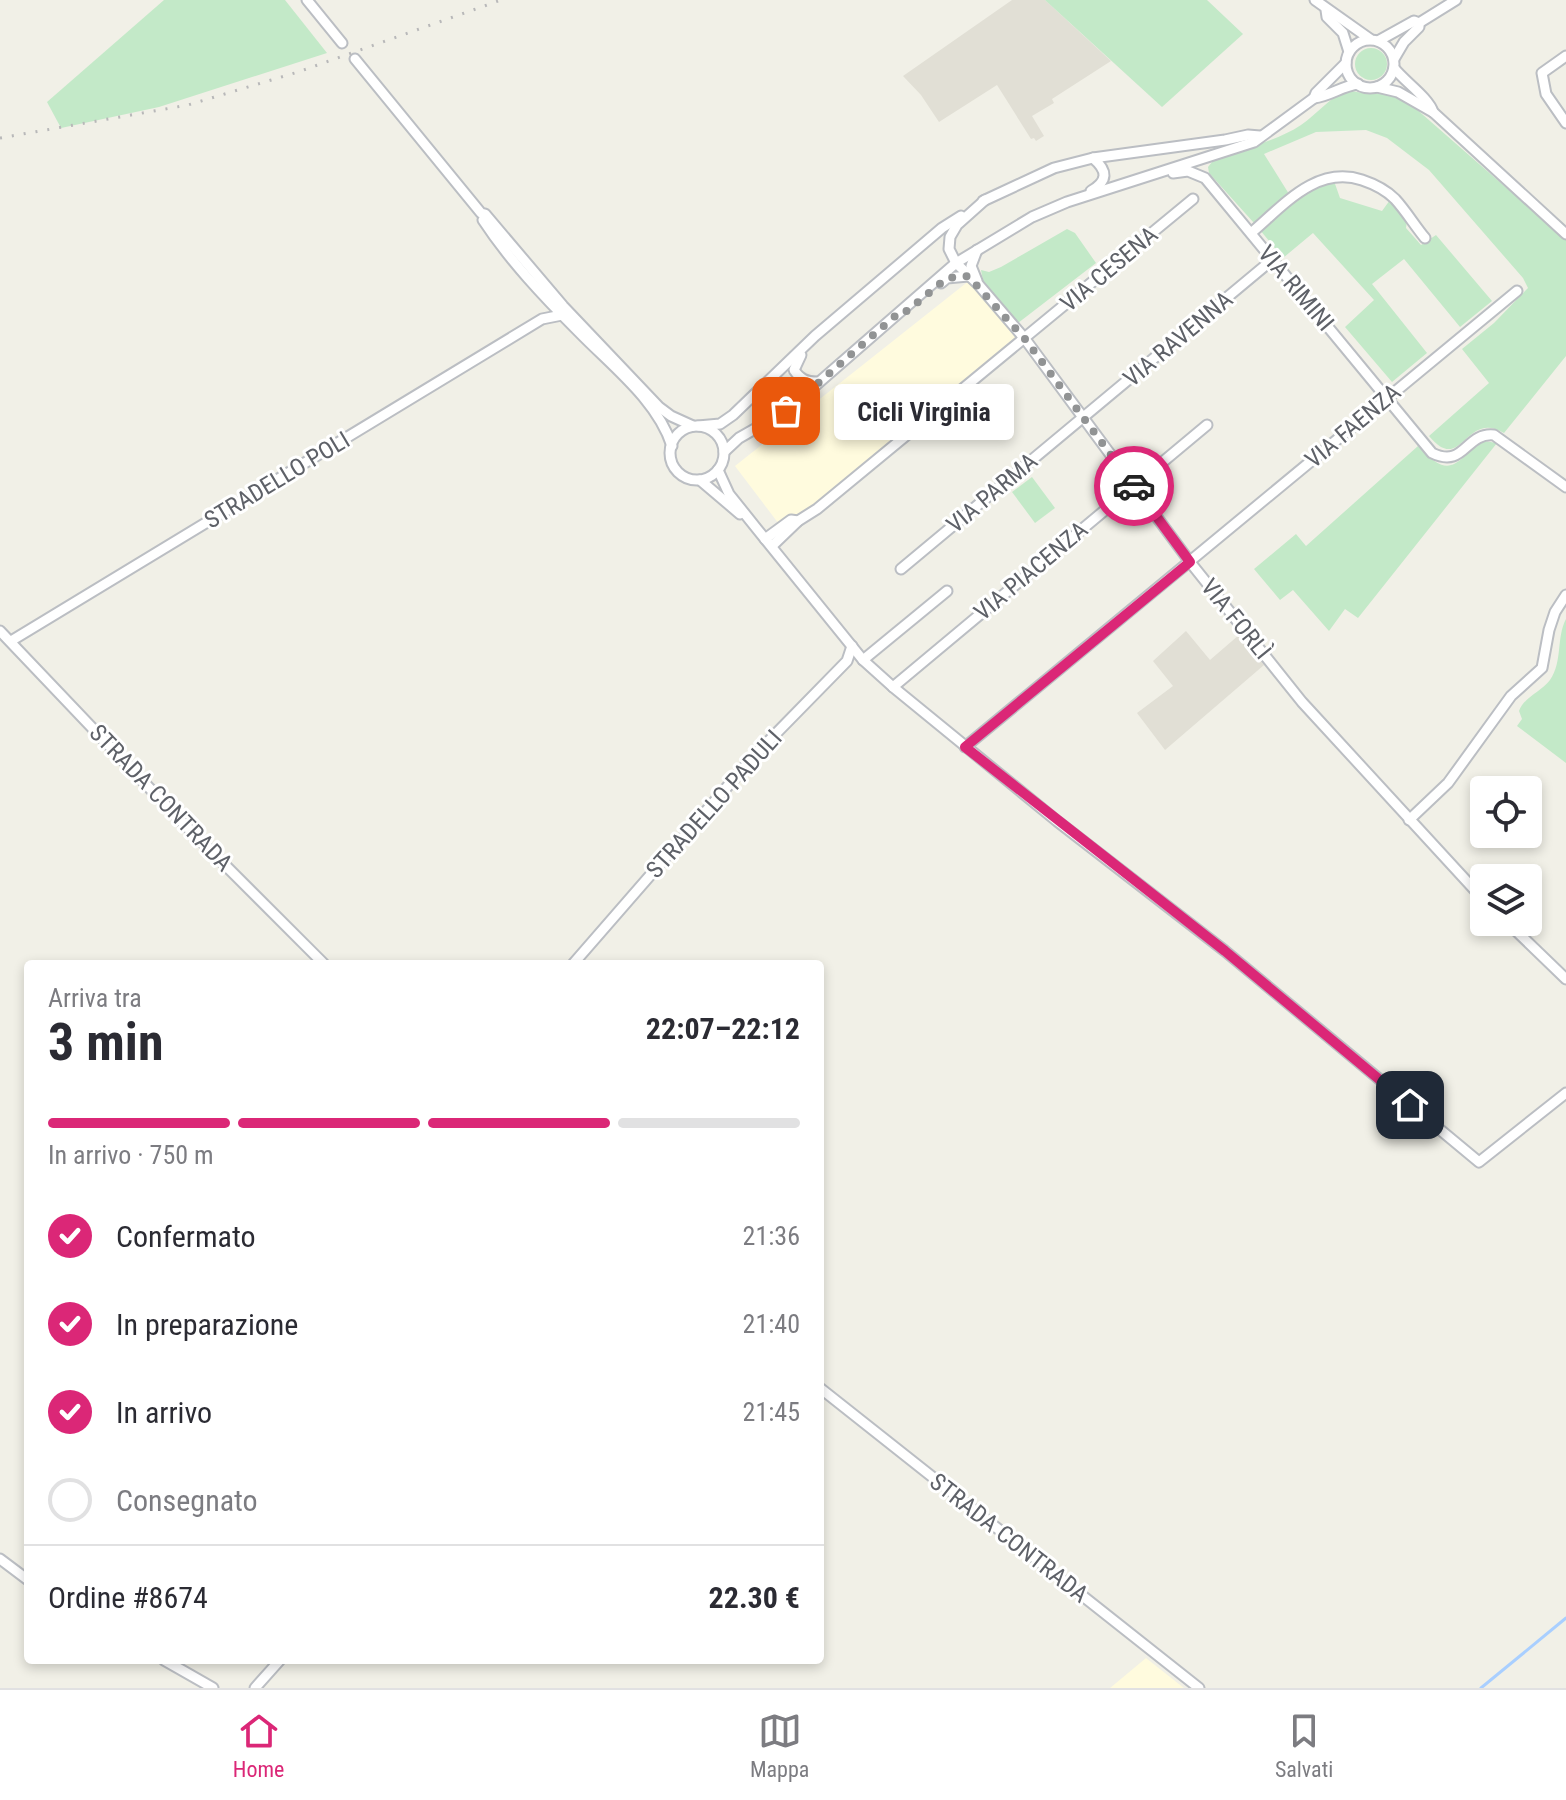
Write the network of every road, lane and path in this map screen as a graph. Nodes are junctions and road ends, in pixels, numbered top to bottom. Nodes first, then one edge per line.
1 (307, 0) edge
2 (1315, 0) edge
3 (1456, 0) edge
4 (1326, 10) junction
5 (1419, 23) junction
6 (1374, 40) junction
7 (342, 43) dead end
8 (1349, 52) junction
9 (1566, 56) edge
10 (355, 59) dead end
11 (1346, 63) junction
12 (1394, 63) junction
13 (1358, 84) junction
14 (1377, 87) junction
15 (1314, 98) junction
16 (1433, 112) junction
17 (1566, 123) edge
18 (1260, 136) junction
19 (1211, 155) junction
20 (1093, 158) junction
21 (1205, 178) junction
22 (1133, 182) junction
23 (1077, 199) junction
24 (1193, 199) dead end
25 (985, 200) junction
26 (481, 213) junction
27 (1251, 233) junction
28 (1566, 234) edge
29 (1425, 238) dead end
30 (978, 249) junction
31 (517, 253) junction
32 (1272, 260) junction
33 (956, 263) junction
34 (968, 276) junction
35 (531, 282) junction
36 (978, 284) junction
37 (1517, 291) dead end
38 (544, 296) junction
39 (902, 310) junction
40 (562, 315) junction
41 (542, 319) junction
42 (815, 336) junction
43 (1025, 339) junction
44 (597, 340) junction
45 (817, 382) junction
46 (1387, 398) junction
47 (1082, 417) junction
48 (1207, 425) dead end
49 (696, 426) junction
50 (672, 446) junction
51 (724, 452) junction
52 (718, 470) junction
53 (700, 480) junction
54 (1133, 486) junction
55 (1566, 487) edge
56 (757, 529) junction
57 (768, 542) junction
58 (1190, 562) junction
59 (901, 569) dead end
60 (947, 591) dead end
61 (1566, 595) edge
62 (0, 631) edge
63 (11, 641) junction
64 (852, 646) junction
65 (863, 660) junction
66 (893, 687) junction
67 (965, 747) junction
68 (1409, 820) junction
69 (1470, 885) edge
70 (1521, 936) edge
71 (320, 960) edge
72 (576, 960) edge
73 (1566, 979) edge
74 (1566, 1093) edge
75 (824, 1391) edge
76 (0, 1559) edge
77 (24, 1577) edge
78 (171, 1664) edge
79 (276, 1664) edge
80 (213, 1688) edge
81 (255, 1688) edge
82 (1199, 1688) edge

1 - 7 street
2 - 4 street
3 - 5 street
4 - 6 street
4 - 8 street
5 - 6 street
5 - 12 street
6 - 8 street
6 - 12 street
8 - 11 street
9 - 17 street
10 - 26 street
11 - 13 street
11 - 15 street
12 - 14 street
12 - 16 street
13 - 14 street
13 - 15 street
14 - 16 street
15 - 18 street
16 - 28 street
18 - 19 street
18 - 20 street
19 - 21 street
19 - 22 street
20 - 23 street
20 - 25 street
21 - 22 street
21 - 27 street, VIA RIMINI
22 - 23 street
23 - 30 street
24 - 43 street, VIA CESENA
25 - 33 street
25 - 42 street
26 - 31 street
26 - 35 street
27 - 29 street
27 - 32 street, VIA RIMINI
30 - 33 street
30 - 36 street
31 - 35 street
31 - 44 street
32 - 46 street, VIA RIMINI
32 - 47 street, VIA RAVENNA
33 - 34 street, VIA FORLÌ
33 - 39 street
34 - 36 street, VIA FORLÌ
34 - 39 street
35 - 38 street
36 - 43 street, VIA FORLÌ
37 - 46 street, VIA FAENZA
38 - 40 street
38 - 41 street
39 - 45 street
40 - 41 street, STRADELLO POLI
40 - 44 street
40 - 50 street
41 - 63 street, STRADELLO POLI
42 - 45 street
42 - 49 street
43 - 47 street, VIA FORLÌ
43 - 57 street, VIA CESENA
44 - 49 street
45 - 51 street
46 - 55 street, VIA RIMINI
46 - 58 street, VIA FAENZA
47 - 54 street, VIA FORLÌ
47 - 59 street, VIA PARMA
48 - 54 street, VIA PIACENZA
49 - 50 street
49 - 51 street
50 - 53 street
51 - 52 street
52 - 53 street
52 - 56 street
53 - 56 street
54 - 58 street, VIA FORLÌ
54 - 66 street, VIA PIACENZA
56 - 57 street
57 - 64 street
58 - 67 street, VIA FAENZA
58 - 68 street, VIA FORLÌ
60 - 65 street
61 - 68 street
62 - 63 street, STRADA CONTRADA
63 - 71 street, STRADA CONTRADA
64 - 65 street
64 - 72 street, STRADELLO PADULI
65 - 66 street
66 - 67 street
67 - 74 street
68 - 69 street, VIA FORLÌ
70 - 73 street
75 - 82 street, STRADA CONTRADA
76 - 77 street
78 - 80 street
79 - 81 street

